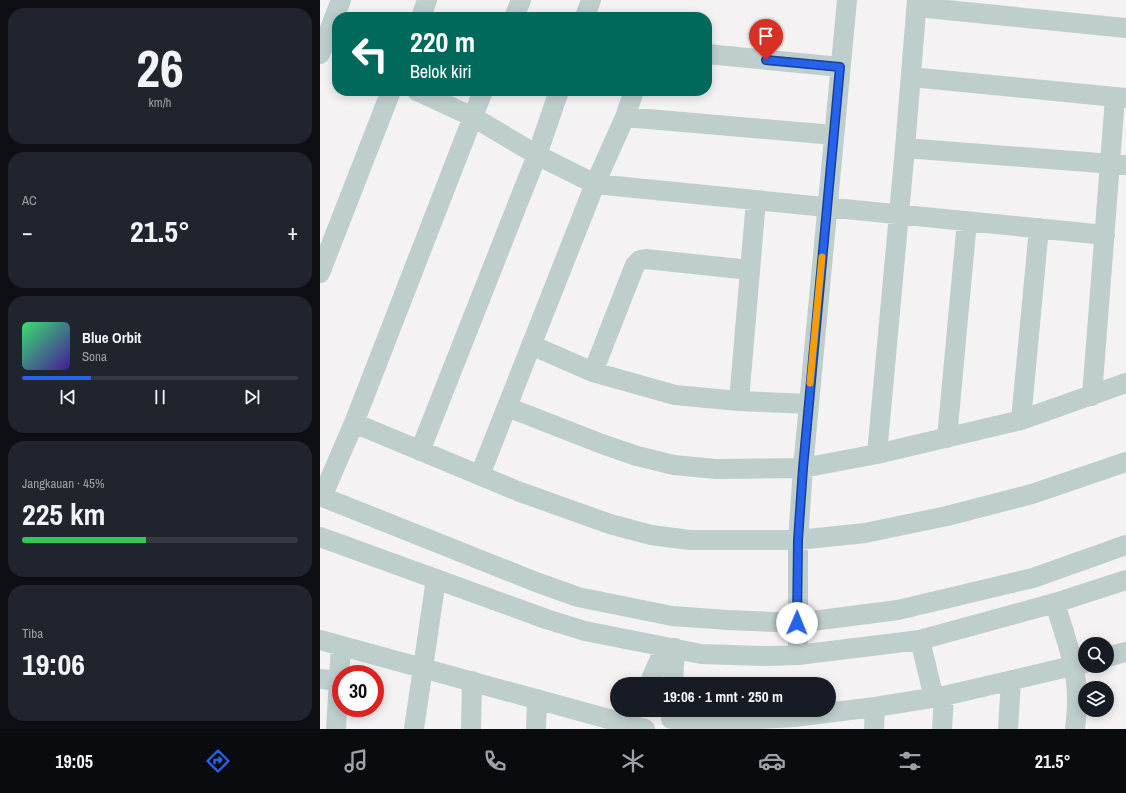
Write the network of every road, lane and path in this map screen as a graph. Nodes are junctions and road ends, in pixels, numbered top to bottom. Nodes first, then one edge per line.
1 (341, 0) edge
2 (427, 0) edge
3 (521, 0) edge
4 (591, 0) edge
5 (846, 0) edge
6 (917, 4) edge
7 (336, 12) edge
8 (422, 12) edge
9 (516, 12) edge
10 (587, 12) edge
11 (332, 23) edge
12 (1126, 28) edge
13 (320, 54) edge
14 (712, 54) edge
15 (840, 67) junction
16 (910, 77) junction
17 (389, 96) edge
18 (428, 96) edge
19 (481, 96) edge
20 (557, 96) edge
21 (632, 96) edge
22 (1121, 98) edge
23 (473, 117) junction
24 (625, 117) junction
25 (834, 136) junction
26 (905, 148) junction
27 (537, 155) junction
28 (1118, 164) edge
29 (596, 184) junction
30 (756, 200) junction
31 (827, 207) junction
32 (898, 214) junction
33 (967, 221) junction
34 (1040, 228) junction
35 (1104, 235) junction
36 (750, 270) junction
37 (320, 273) edge
38 (532, 346) junction
39 (593, 372) junction
40 (1126, 383) edge
41 (1092, 396) junction
42 (739, 401) junction
43 (808, 404) junction
44 (507, 407) junction
45 (1022, 420) junction
46 (354, 423) junction
47 (947, 438) junction
48 (420, 451) junction
49 (876, 454) junction
50 (1126, 462) edge
51 (803, 468) junction
52 (480, 475) junction
53 (321, 497) edge
54 (320, 537) edge
55 (798, 540) junction
56 (1126, 545) edge
57 (436, 579) junction
58 (1126, 580) edge
59 (1055, 603) junction
60 (798, 639) junction
61 (320, 640) edge
62 (920, 640) junction
63 (341, 646) junction
64 (670, 648) junction
65 (1126, 652) edge
66 (1114, 655) edge
67 (1078, 661) edge
68 (1078, 664) edge
69 (423, 668) junction
70 (1079, 673) edge
71 (653, 677) edge
72 (672, 677) edge
73 (329, 680) edge
74 (472, 681) junction
75 (1011, 681) junction
76 (939, 697) junction
77 (537, 699) junction
78 (875, 707) junction
79 (672, 719) edge
80 (638, 721) edge
81 (605, 724) edge
82 (336, 729) edge
83 (414, 729) edge
84 (471, 729) edge
85 (536, 729) edge
86 (874, 729) edge
87 (942, 729) edge
88 (1008, 729) edge
89 (1075, 729) edge

1 - 7 street
2 - 8 street
3 - 9 street
4 - 10 street
5 - 15 street
6 - 12 street
6 - 16 street
11 - 13 street
14 - 15 street
15 - 25 street
16 - 22 street
16 - 26 street
17 - 37 street
18 - 23 street
19 - 23 street
20 - 27 street
21 - 24 street
22 - 28 street
23 - 27 street
23 - 46 street
24 - 25 street
24 - 29 street
25 - 31 street
26 - 28 street
26 - 32 street
27 - 29 street
27 - 48 street
28 - 35 street
29 - 30 street
29 - 38 street
30 - 31 street
30 - 36 street
31 - 32 street
31 - 43 street
32 - 33 street
32 - 49 street
33 - 34 street
33 - 47 street
34 - 35 street
34 - 45 street
35 - 41 street
36 - 39 street
36 - 42 street
38 - 39 street
38 - 44 street
39 - 42 street
40 - 41 street
41 - 45 street
42 - 43 street
43 - 51 street
44 - 51 street
44 - 52 street
45 - 47 street
46 - 48 street
46 - 53 street
47 - 49 street
48 - 52 street
49 - 51 street
50 - 55 street
51 - 55 street
52 - 55 street
53 - 60 street
54 - 57 street
55 - 60 street
56 - 60 street
57 - 64 street
57 - 69 street
58 - 59 street
59 - 62 street
59 - 67 street
60 - 62 street
60 - 64 street
61 - 63 street
62 - 76 street
63 - 69 street
63 - 73 street
64 - 71 street
64 - 72 street
65 - 66 street
68 - 75 street
69 - 74 street
69 - 83 street
70 - 89 street
73 - 82 street
74 - 77 street
74 - 84 street
75 - 76 street
75 - 88 street
76 - 78 street
76 - 87 street
77 - 81 street
77 - 85 street
78 - 79 street
78 - 86 street
80 - 81 street

